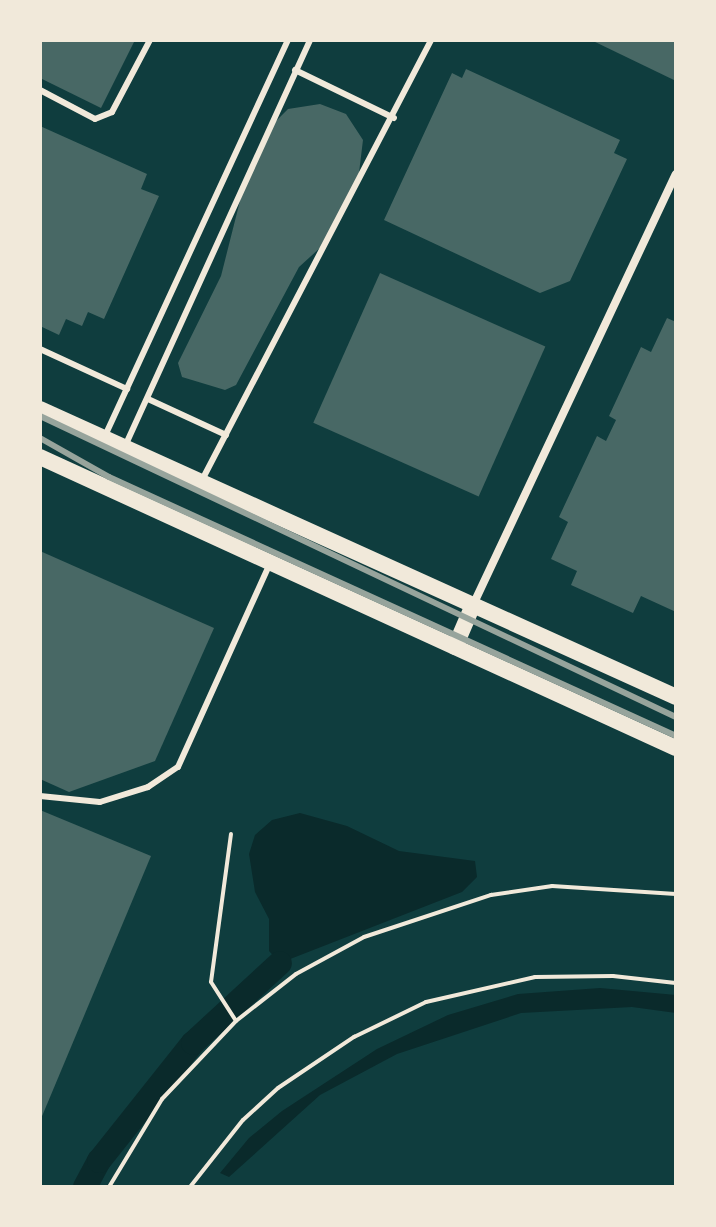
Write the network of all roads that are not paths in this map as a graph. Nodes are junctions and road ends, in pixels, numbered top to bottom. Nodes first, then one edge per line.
1 (150, 40) edge
2 (288, 40) edge
3 (310, 40) edge
4 (431, 40) edge
5 (295, 70) junction
6 (40, 90) edge
7 (394, 118) junction
8 (676, 174) edge
9 (40, 349) edge
10 (127, 389) junction
11 (148, 399) junction
12 (40, 409) edge
13 (226, 435) junction
14 (104, 438) junction
15 (125, 447) junction
16 (40, 457) edge
17 (201, 482) junction
18 (270, 562) junction
19 (473, 605) junction
20 (455, 647) junction
21 (676, 697) edge
22 (676, 748) edge
23 (40, 796) edge

1 - 6 lane
2 - 10 lane
3 - 5 lane
4 - 7 lane
5 - 7 lane
5 - 11 lane
7 - 13 lane
8 - 19 street
9 - 10 lane
10 - 14 lane
11 - 13 lane
11 - 15 lane
12 - 14 main road
13 - 17 lane
14 - 15 main road
15 - 17 main road
16 - 18 main road
17 - 19 main road
18 - 20 main road
18 - 23 lane
19 - 20 main road
19 - 21 main road
20 - 22 main road

